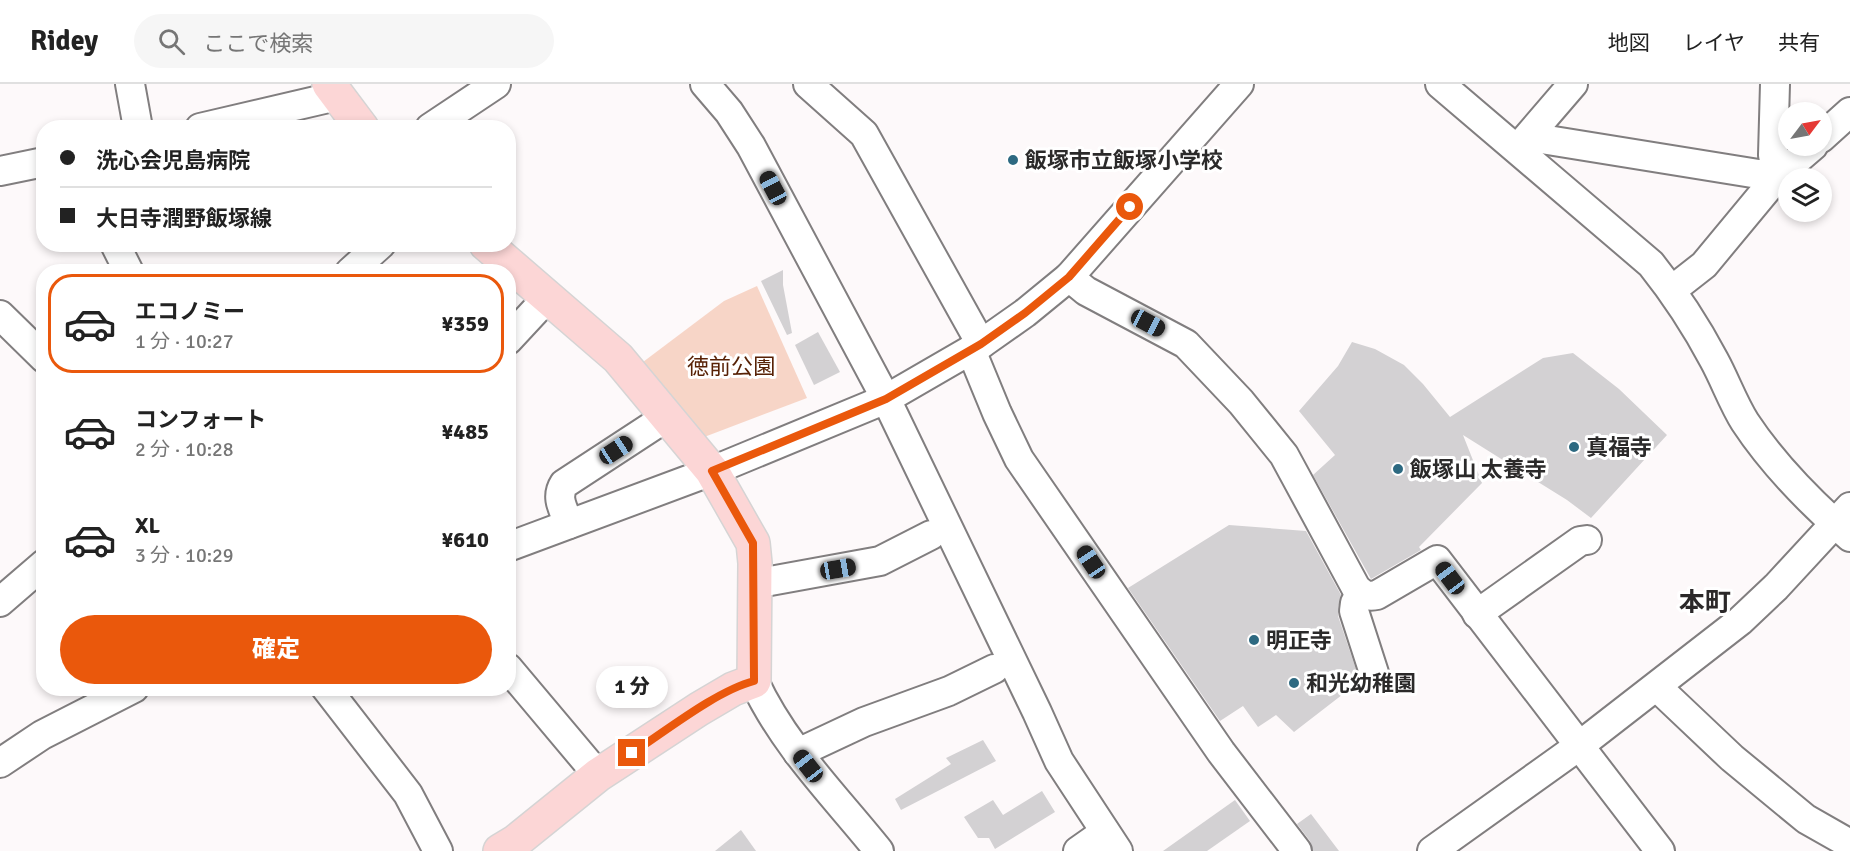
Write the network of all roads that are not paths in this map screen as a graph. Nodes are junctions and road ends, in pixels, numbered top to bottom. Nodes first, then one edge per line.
1 (130, 84) edge
2 (496, 84) edge
3 (705, 84) edge
4 (807, 84) edge
5 (1239, 84) edge
6 (1440, 84) edge
7 (1573, 84) edge
8 (1775, 84) edge
9 (333, 90) edge
10 (1850, 112) edge
11 (137, 120) edge
12 (228, 120) edge
13 (356, 120) edge
14 (442, 120) edge
15 (1832, 128) edge
16 (1522, 143) junction
17 (1801, 156) edge
18 (36, 164) edge
19 (0, 171) edge
20 (1777, 177) junction
21 (372, 252) edge
22 (495, 252) edge
23 (359, 264) edge
24 (509, 264) edge
25 (516, 270) edge
26 (1069, 277) junction
27 (1672, 290) junction
28 (547, 297) junction
29 (0, 315) edge
30 (516, 331) edge
31 (976, 347) junction
32 (36, 350) edge
33 (886, 399) junction
34 (668, 416) junction
35 (712, 471) junction
36 (1845, 523) edge
37 (568, 524) junction
38 (931, 535) dead end
39 (1587, 540) dead end
40 (516, 544) edge
41 (36, 571) edge
42 (754, 584) junction
43 (1361, 594) junction
44 (0, 602) edge
45 (1477, 614) junction
46 (994, 669) dead end
47 (1374, 673) dead end
48 (516, 678) edge
49 (754, 681) junction
50 (1657, 687) junction
51 (118, 696) edge
52 (332, 696) edge
53 (1579, 746) junction
54 (798, 753) junction
55 (0, 764) edge
56 (598, 775) junction
57 (1112, 841) edge
58 (1850, 844) edge
59 (438, 851) edge
60 (500, 851) edge
61 (879, 851) edge
62 (1077, 851) edge
63 (1298, 851) edge
64 (1432, 851) edge
65 (1660, 851) edge

1 - 11 street
2 - 14 street
3 - 33 street
4 - 31 street
5 - 26 street
6 - 16 street
7 - 16 street
8 - 20 street
9 - 12 street
9 - 13 main road
10 - 15 street
16 - 20 street
16 - 27 street
17 - 20 street
18 - 19 street
20 - 27 street
21 - 23 street
22 - 24 main road
25 - 28 main road
26 - 31 street
26 - 43 street
27 - 36 street
28 - 30 street
28 - 34 main road
29 - 32 street
31 - 33 street
31 - 63 street
33 - 35 street
33 - 57 street
34 - 35 main road
34 - 37 street
35 - 37 street
35 - 42 main road
36 - 50 street
37 - 40 street
38 - 42 street
39 - 45 street
41 - 44 street
42 - 49 main road
43 - 45 street
43 - 47 street
45 - 53 street
46 - 54 street
48 - 56 street
49 - 54 street
49 - 56 main road
50 - 53 street
50 - 58 street
51 - 55 street
52 - 59 street
53 - 64 street
53 - 65 street
54 - 61 street
56 - 60 main road
57 - 62 street

